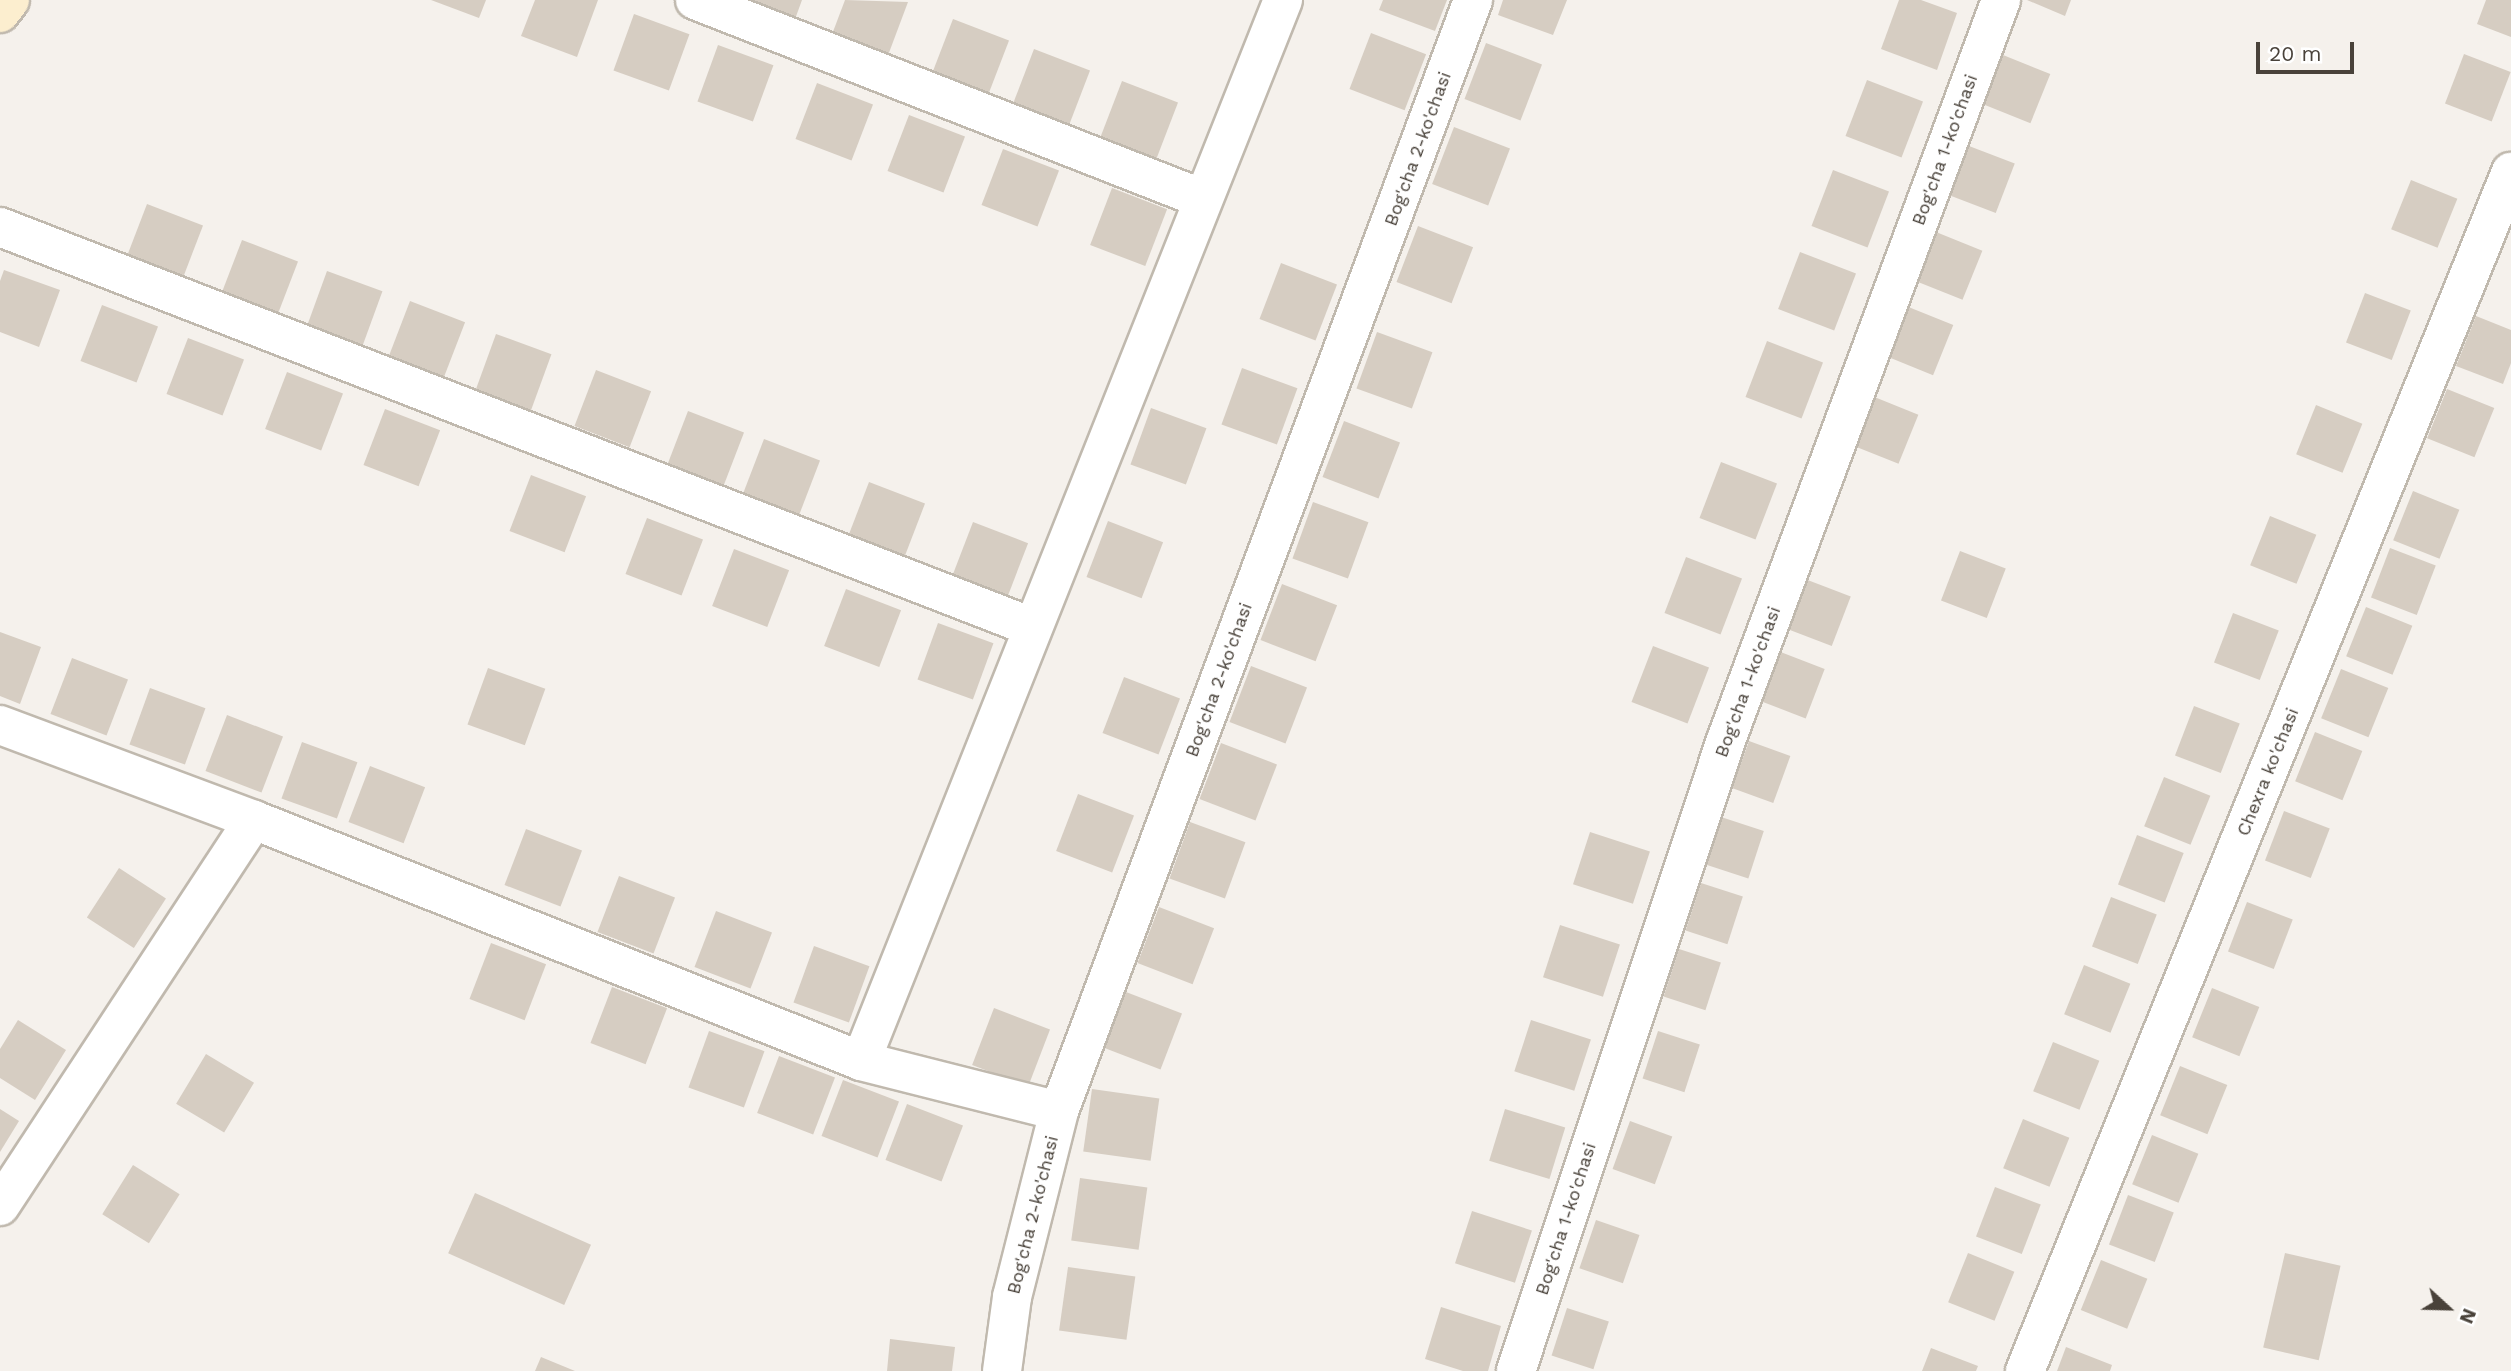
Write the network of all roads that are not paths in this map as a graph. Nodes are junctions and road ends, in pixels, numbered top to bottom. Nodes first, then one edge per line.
1 (9, 0) edge
2 (695, 0) edge
3 (1283, 0) edge
4 (1473, 0) edge
5 (2001, 0) edge
6 (0, 13) edge
7 (2511, 172) edge
8 (1203, 199) junction
9 (0, 227) edge
10 (1032, 627) junction
11 (0, 725) edge
12 (254, 820) junction
13 (861, 1061) junction
14 (1059, 1111) junction
15 (0, 1206) edge
16 (1002, 1371) edge
17 (1516, 1371) edge
18 (2025, 1371) edge

1 - 6 main road
2 - 8 street
3 - 8 street
4 - 14 street, Bog'cha 2-ko'chasi
5 - 17 street, Bog'cha 1-ko'chasi
7 - 18 street, Chexra ko'chasi
8 - 10 street
9 - 10 street
10 - 13 street
11 - 12 street
12 - 13 street
12 - 15 street
13 - 14 street
14 - 16 street, Bog'cha 2-ko'chasi

